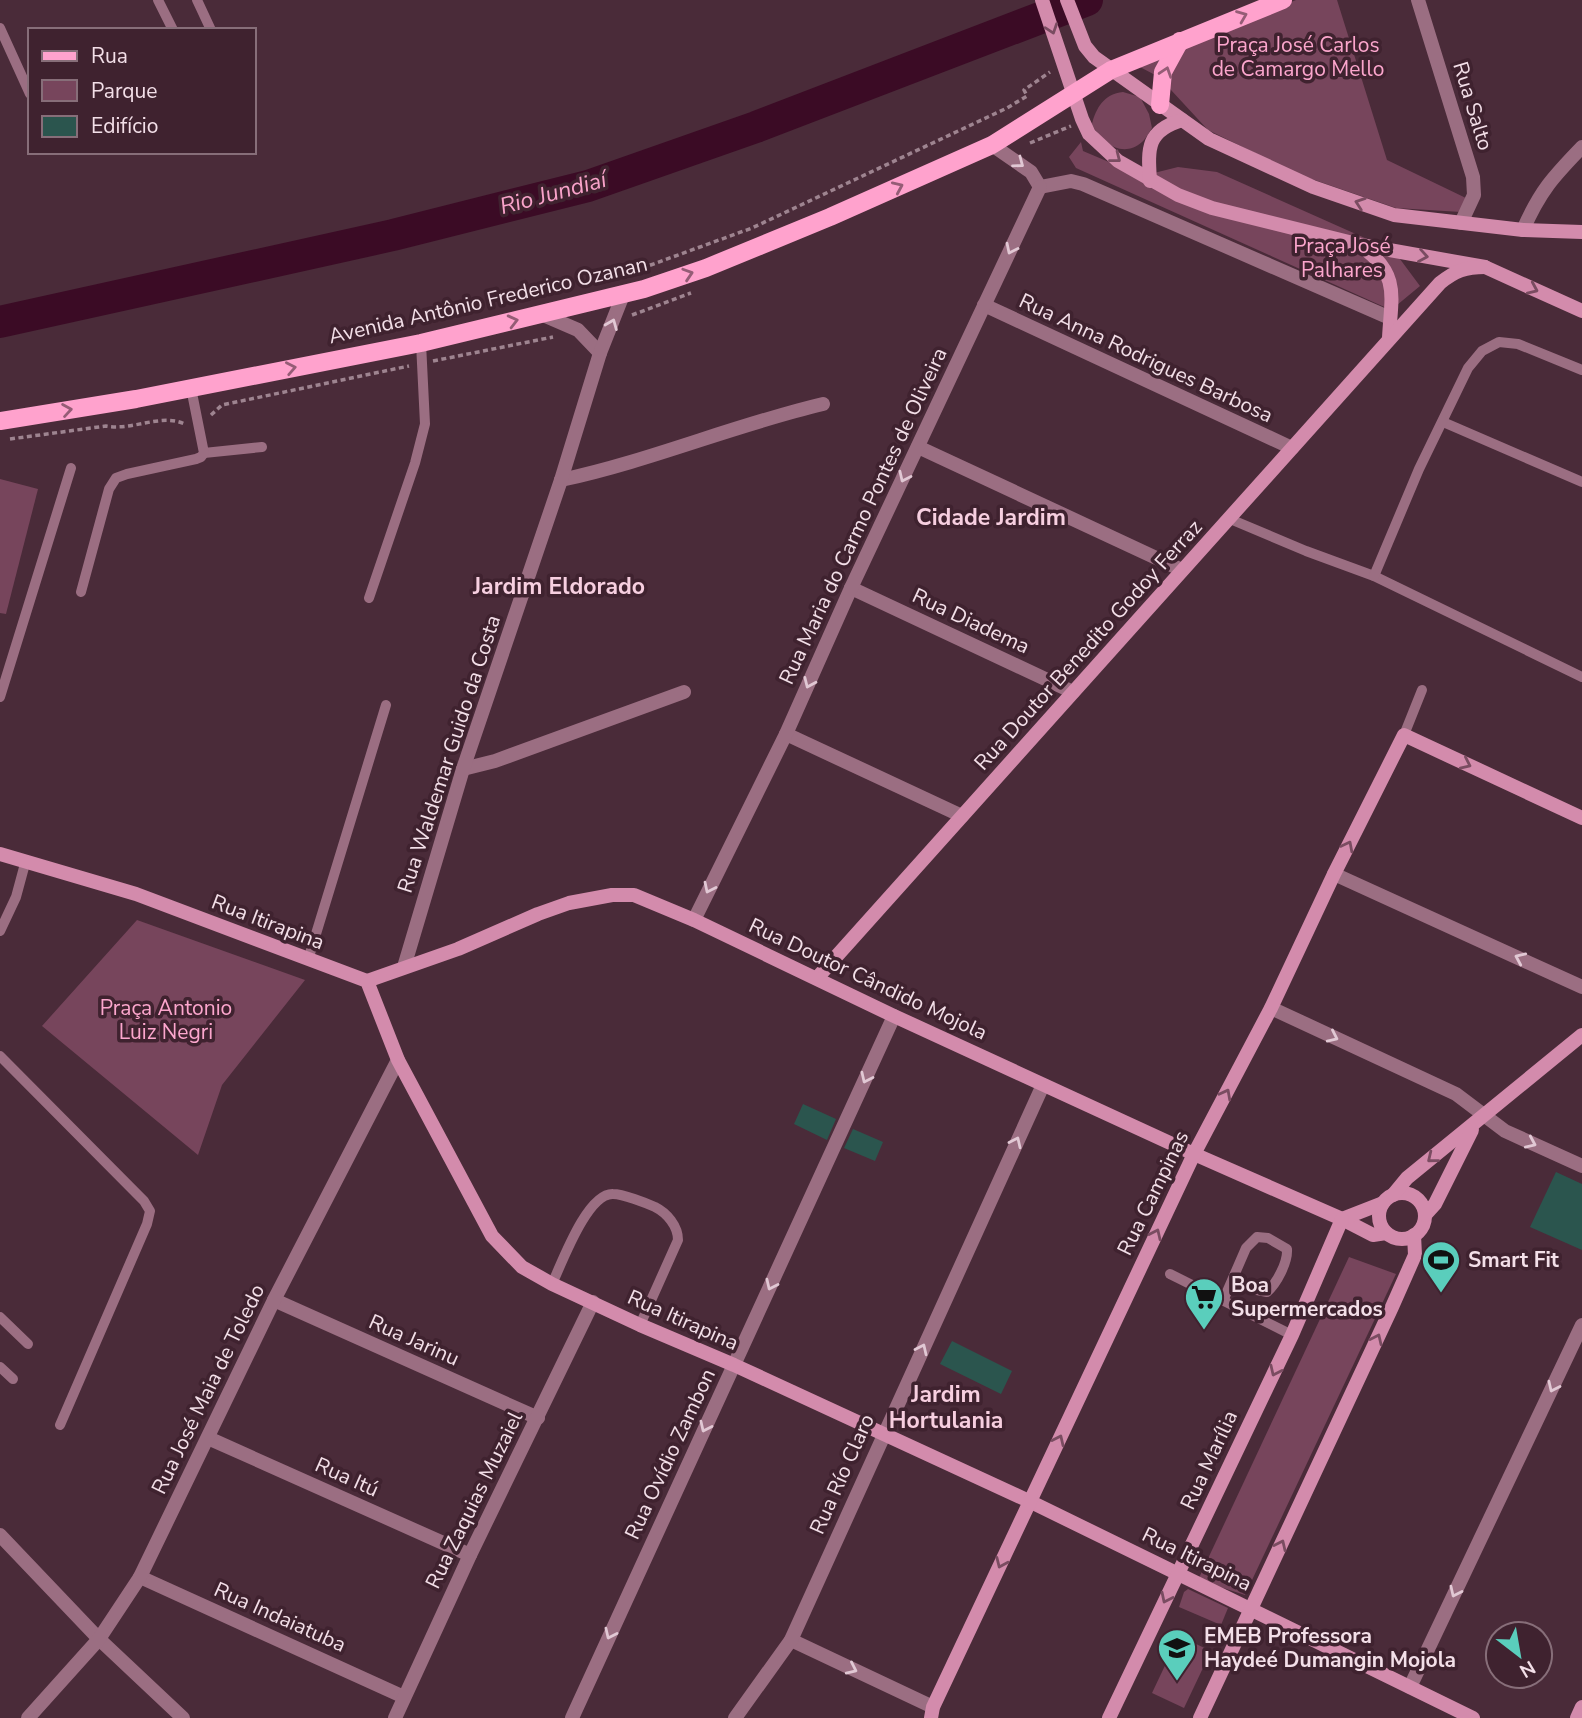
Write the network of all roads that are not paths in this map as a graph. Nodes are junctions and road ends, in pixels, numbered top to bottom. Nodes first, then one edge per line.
1 (158, 0) edge
2 (197, 0) edge
3 (1042, 0) edge
4 (1067, 0) edge
5 (1283, 0) edge
6 (1418, 0) edge
7 (0, 28) edge
8 (172, 28) edge
9 (210, 28) edge
10 (1180, 41) junction
11 (1111, 70) junction
12 (28, 90) edge
13 (1074, 92) junction
14 (1160, 105) junction
15 (1182, 120) junction
16 (992, 145) junction
17 (1582, 147) edge
18 (1150, 181) junction
19 (1040, 187) junction
20 (1461, 223) junction
21 (1524, 230) junction
22 (1582, 232) edge
23 (1360, 246) junction
24 (1485, 267) junction
25 (623, 295) junction
26 (984, 306) junction
27 (1582, 311) edge
28 (541, 314) junction
29 (1390, 318) junction
30 (1389, 338) junction
31 (421, 343) junction
32 (600, 353) junction
33 (1582, 370) edge
34 (191, 388) junction
35 (823, 404) dead end
36 (0, 421) edge
37 (1443, 422) junction
38 (262, 447) dead end
39 (918, 447) junction
40 (1292, 448) junction
41 (204, 453) junction
42 (71, 468) dead end
43 (561, 480) junction
44 (1582, 482) edge
45 (1230, 519) junction
46 (1182, 570) junction
47 (1374, 576) junction
48 (851, 588) junction
49 (81, 592) dead end
50 (369, 598) dead end
51 (1582, 677) edge
52 (1422, 690) dead end
53 (684, 692) dead end
54 (1073, 692) junction
55 (0, 697) edge
56 (386, 705) dead end
57 (786, 734) junction
58 (1404, 735) junction
59 (463, 769) junction
60 (962, 816) junction
61 (1582, 818) edge
62 (0, 854) edge
63 (26, 860) junction
64 (1334, 874) junction
65 (694, 920) junction
66 (0, 931) edge
67 (308, 960) junction
68 (404, 968) junction
69 (817, 978) junction
70 (367, 981) junction
71 (1582, 987) edge
72 (1271, 1008) junction
73 (894, 1016) junction
74 (1582, 1035) edge
75 (0, 1056) edge
76 (398, 1060) junction
77 (1043, 1085) junction
78 (1485, 1114) junction
79 (1474, 1126) junction
80 (1194, 1154) junction
81 (1582, 1166) edge
82 (1388, 1199) junction
83 (1425, 1215) junction
84 (1342, 1219) junction
85 (1386, 1233) junction
86 (1414, 1235) junction
87 (1170, 1274) dead end
88 (552, 1284) junction
89 (1232, 1284) junction
90 (274, 1300) junction
91 (1223, 1301) junction
92 (593, 1302) junction
93 (0, 1317) edge
94 (640, 1325) junction
95 (1582, 1325) edge
96 (1292, 1335) junction
97 (28, 1345) dead end
98 (734, 1365) junction
99 (0, 1367) edge
100 (13, 1379) dead end
101 (538, 1418) junction
102 (60, 1425) dead end
103 (883, 1433) junction
104 (208, 1438) junction
105 (1029, 1501) junction
106 (0, 1535) edge
107 (470, 1555) junction
108 (1178, 1574) junction
109 (139, 1577) junction
110 (1251, 1608) junction
111 (99, 1639) junction
112 (791, 1640) junction
113 (1410, 1687) junction
114 (404, 1697) junction
115 (1582, 1707) edge
116 (932, 1713) edge
117 (28, 1718) edge
118 (183, 1718) edge
119 (395, 1718) edge
120 (572, 1718) edge
121 (735, 1718) edge
122 (1109, 1718) edge
123 (1200, 1718) edge
124 (1473, 1718) edge
125 (1577, 1718) edge

1 - 8 lane
2 - 9 lane
3 -> 13 street
4 - 11 street
10 -> 5 main road
6 - 20 street, Rua Salto
7 - 12 lane
10 - 11 main road
14 -> 10 main road
11 - 13 main road, Avenida Antônio Frederico Ozanan
11 - 14 street
13 - 16 main road, Avenida Antônio Frederico Ozanan
13 -> 18 street
14 - 15 street
15 - 18 street
20 -> 15 street
16 -> 19 street
25 -> 16 main road, Avenida Antônio Frederico Ozanan
17 - 21 street
18 - 23 street
19 -> 26 street, Rua Maria do Carmo Pontes de Oliveira
19 - 29 street
20 - 21 street
21 - 22 street
23 -> 24 street
23 - 29 street
24 -> 27 street
24 - 30 street, Rua Doutor Benedito Godoy Ferraz
25 - 28 main road, Avenida Antônio Frederico Ozanan
32 -> 25 street, Rua Waldemar Guido da Costa
26 - 39 street, Rua Maria do Carmo Pontes de Oliveira
26 - 40 street, Rua Anna Rodrigues Barbosa
31 -> 28 main road, Avenida Antônio Frederico Ozanan
28 - 32 street
29 - 30 street
30 - 40 street, Rua Doutor Benedito Godoy Ferraz
34 -> 31 main road, Avenida Antônio Frederico Ozanan
31 - 50 lane
32 - 43 street, Rua Waldemar Guido da Costa
33 - 37 lane
36 -> 34 main road, Avenida Antônio Frederico Ozanan
34 - 41 lane
35 - 43 street
37 - 44 lane
37 - 47 lane
38 - 41 lane
39 - 46 street
39 -> 48 street, Rua Maria do Carmo Pontes de Oliveira
40 - 45 street, Rua Doutor Benedito Godoy Ferraz
41 - 49 lane
42 - 55 lane
43 - 59 street, Rua Waldemar Guido da Costa
45 - 46 street, Rua Doutor Benedito Godoy Ferraz
45 - 47 lane
46 - 54 street, Rua Doutor Benedito Godoy Ferraz
47 - 51 lane
48 - 54 street, Rua Diadema
48 -> 57 street, Rua Maria do Carmo Pontes de Oliveira
52 - 58 lane, Rua Campinas
53 - 59 street
54 - 60 street, Rua Doutor Benedito Godoy Ferraz
56 - 67 lane
57 - 60 street
57 -> 65 street, Rua Maria do Carmo Pontes de Oliveira
58 -> 61 street
64 -> 58 street, Rua Campinas
59 - 68 street, Rua Waldemar Guido da Costa
60 - 69 street, Rua Doutor Benedito Godoy Ferraz
62 - 63 street, Rua Itirapina
63 - 66 lane
63 - 67 street, Rua Itirapina
71 -> 64 street
64 - 72 street, Rua Campinas
65 - 68 street, Rua Doutor Cândido Mojola
65 - 69 street, Rua Doutor Cândido Mojola
67 - 70 street, Rua Itirapina
68 - 70 street, Rua Doutor Cândido Mojola
69 - 73 street, Rua Doutor Cândido Mojola
70 - 76 street, Rua Itirapina
72 -> 78 street
80 -> 72 street, Rua Campinas
73 - 77 street, Rua Doutor Cândido Mojola
73 -> 98 street, Rua Ovídio Zambon
74 - 78 street
75 - 102 lane
76 - 88 street, Rua Itirapina
76 - 90 street, Rua José Maia de Toledo
77 - 80 street, Rua Doutor Cândido Mojola
103 -> 77 street, Rua Río Claro
78 - 79 street
78 -> 81 street
79 -> 82 street
79 - 83 street
80 - 84 street, Rua Doutor Cândido Mojola
105 -> 80 street, Rua Campinas
82 - 83 street
82 - 84 street
82 - 85 street
83 - 86 street
84 - 85 street, Rua Doutor Cândido Mojola
84 - 96 street, Rua Marília
85 - 86 street, Rua Doutor Cândido Mojola
110 -> 86 street
87 - 91 lane
88 - 92 street, Rua Itirapina
88 - 94 lane
89 - 89 lane
89 - 91 lane
90 - 101 street, Rua Jarinu
90 - 104 street, Rua José Maia de Toledo
91 - 96 lane
92 - 94 street, Rua Itirapina
92 - 101 street, Rua Zaquias Muzaiel
93 - 97 lane
94 - 98 street, Rua Itirapina
95 -> 113 street
96 -> 108 street, Rua Marília
98 - 103 street, Rua Itirapina
98 -> 120 street, Rua Ovídio Zambon
99 - 100 lane
101 - 107 street, Rua Zaquias Muzaiel
103 - 105 street, Rua Itirapina
103 - 112 street, Rua Río Claro
104 - 107 street, Rua Itú
104 - 109 street, Rua José Maia de Toledo
105 - 108 street, Rua Itirapina
105 -> 116 street, Rua Campinas
106 - 111 street
107 - 114 street, Rua Zaquias Muzaiel
108 - 110 street, Rua Itirapina
108 -> 122 street, Rua Marília
109 - 111 street, Rua José Maia de Toledo
109 - 114 street, Rua Indaiatuba
110 - 113 street, Rua Itirapina
110 - 123 street
111 - 117 street, Rua José Maia de Toledo
111 - 118 street
112 -> 116 street
112 - 121 street, Rua Río Claro
113 - 124 street, Rua Itirapina
114 - 119 street, Rua Zaquias Muzaiel
115 - 125 street

